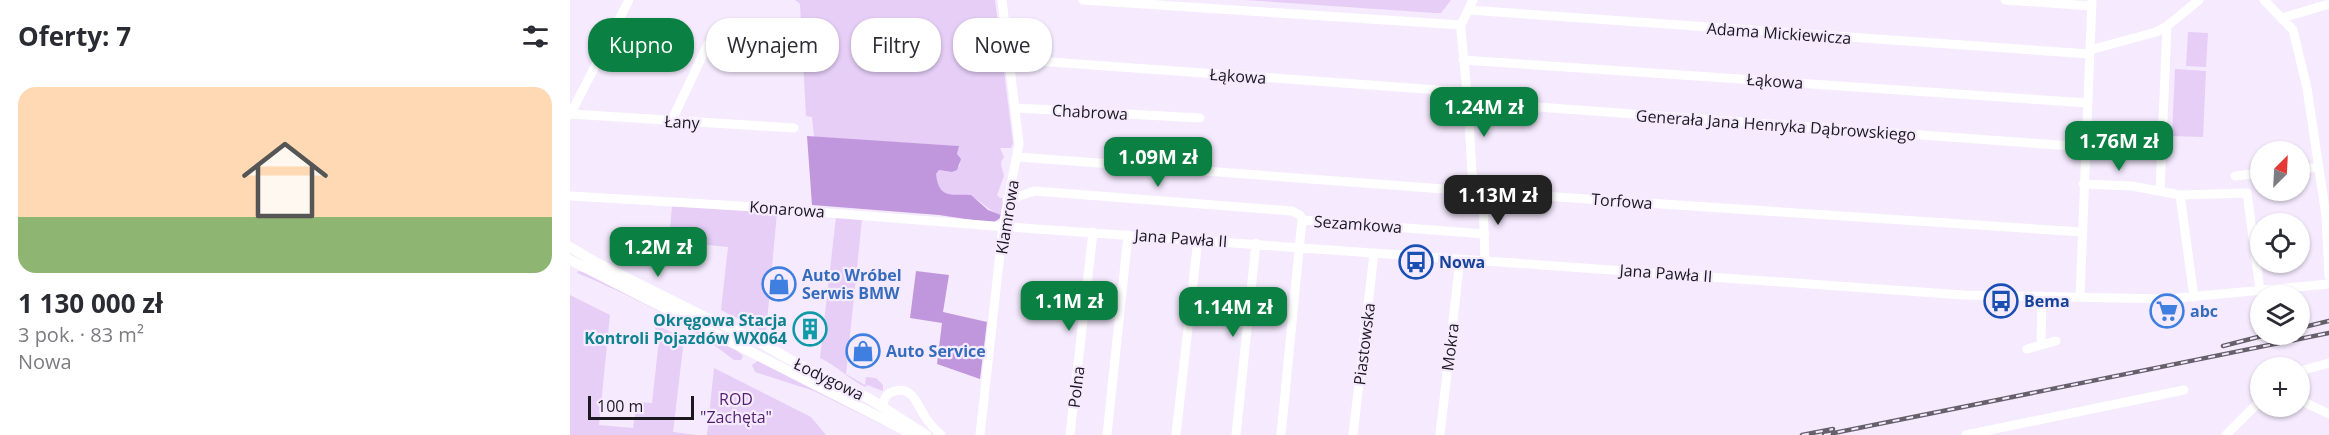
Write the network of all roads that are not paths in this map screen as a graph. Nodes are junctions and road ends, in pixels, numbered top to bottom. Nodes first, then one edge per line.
1 (629, 0) edge
2 (1002, 0) edge
3 (1083, 0) edge
4 (1473, 0) edge
5 (2005, 0) edge
6 (2199, 0) edge
7 (2264, 0) edge
8 (2092, 3) edge
9 (2329, 4) edge
10 (1468, 10) junction
11 (1004, 18) edge
12 (2282, 18) junction
13 (1461, 25) junction
14 (2167, 26) junction
15 (706, 48) edge
16 (2090, 52) junction
17 (1463, 60) junction
18 (1052, 62) edge
19 (1011, 72) edge
20 (1467, 97) junction
21 (2087, 103) junction
22 (1015, 108) junction
23 (570, 115) edge
24 (1200, 118) dead end
25 (670, 122) junction
26 (794, 128) dead end
27 (2085, 147) junction
28 (1018, 157) junction
29 (2250, 174) edge
30 (2235, 176) dead end
31 (2084, 184) junction
32 (1479, 191) junction
33 (2160, 191) junction
34 (2180, 195) junction
35 (570, 196) edge
36 (1007, 200) junction
37 (1302, 220) junction
38 (1003, 226) junction
39 (1093, 232) junction
40 (2082, 232) junction
41 (1485, 234) junction
42 (1128, 235) junction
43 (1198, 239) junction
44 (1256, 243) junction
45 (570, 247) edge
46 (1300, 247) junction
47 (1374, 253) junction
48 (1460, 259) junction
49 (570, 260) edge
50 (1485, 261) junction
51 (2329, 276) edge
52 (2259, 285) edge
53 (2329, 285) edge
54 (2310, 286) edge
55 (2250, 291) edge
56 (2042, 296) junction
57 (2080, 297) junction
58 (2194, 297) junction
59 (2056, 341) dead end
60 (2041, 345) junction
61 (2027, 349) dead end
62 (2329, 363) edge
63 (2310, 368) edge
64 (2184, 390) dead end
65 (2310, 405) edge
66 (879, 411) junction
67 (2250, 411) edge
68 (2329, 414) edge
69 (914, 435) edge
70 (926, 435) edge
71 (941, 435) edge
72 (980, 435) edge
73 (1071, 435) edge
74 (1107, 435) edge
75 (1176, 435) edge
76 (1236, 435) edge
77 (1281, 435) edge
78 (1353, 435) edge
79 (1440, 435) edge
80 (1966, 435) edge
81 (2226, 435) edge

1 - 23 street
2 - 11 street, Klamrowa
3 - 13 street
4 - 10 street
5 - 8 street
6 - 14 street, Adama Mickiewicza
7 - 12 street
8 - 16 street
9 - 12 street
10 - 13 street
10 - 16 street, Adama Mickiewicza
12 - 51 street
13 - 17 street
14 - 16 street, Adama Mickiewicza
14 - 33 street
15 - 25 street
16 - 21 street
17 - 20 street
17 - 21 street, Łąkowa
18 - 20 street, Łąkowa
19 - 22 street, Klamrowa
20 - 27 street, Generała Jana Henryka Dąbrowskiego
20 - 32 street
21 - 27 street
22 - 24 street, Chabrowa
22 - 28 street, Klamrowa
23 - 25 street, Łany
25 - 26 street, Łany
27 - 31 street
28 - 32 street, Torfowa
28 - 36 street, Klamrowa
29 - 30 street
31 - 33 street
31 - 40 street
32 - 40 street, Torfowa
32 - 41 street
33 - 34 street
34 - 52 street
34 - 58 street
35 - 38 street, Konarowa
36 - 37 street, Sezamkowa
36 - 38 street, Klamrowa
37 - 41 street, Sezamkowa
37 - 46 street, Sezamkowa
38 - 39 street, Jana Pawła II
38 - 72 street, Klamrowa
39 - 42 street, Jana Pawła II
39 - 73 street, Polna
40 - 57 street
41 - 50 street
42 - 43 street, Jana Pawła II
42 - 74 street
43 - 44 street, Jana Pawła II
43 - 75 street
44 - 46 street, Jana Pawła II
44 - 76 street
45 - 66 main road, Łodygowa
46 - 47 street, Jana Pawła II
46 - 77 street, Sezamkowa
47 - 48 street, Jana Pawła II
47 - 78 street, Piastowska
48 - 50 street, Jana Pawła II
48 - 79 street, Mokra
49 - 66 main road, Łodygowa
50 - 56 street, Jana Pawła II
53 - 54 street, Jana Pawła II
55 - 58 street, Jana Pawła II
56 - 57 street, Jana Pawła II
56 - 60 street
57 - 58 street, Jana Pawła II
59 - 60 street
60 - 61 street
62 - 63 street
64 - 80 street
65 - 68 street
66 - 69 main road, Łodygowa
66 - 70 main road, Łodygowa
66 - 71 street
67 - 81 street

